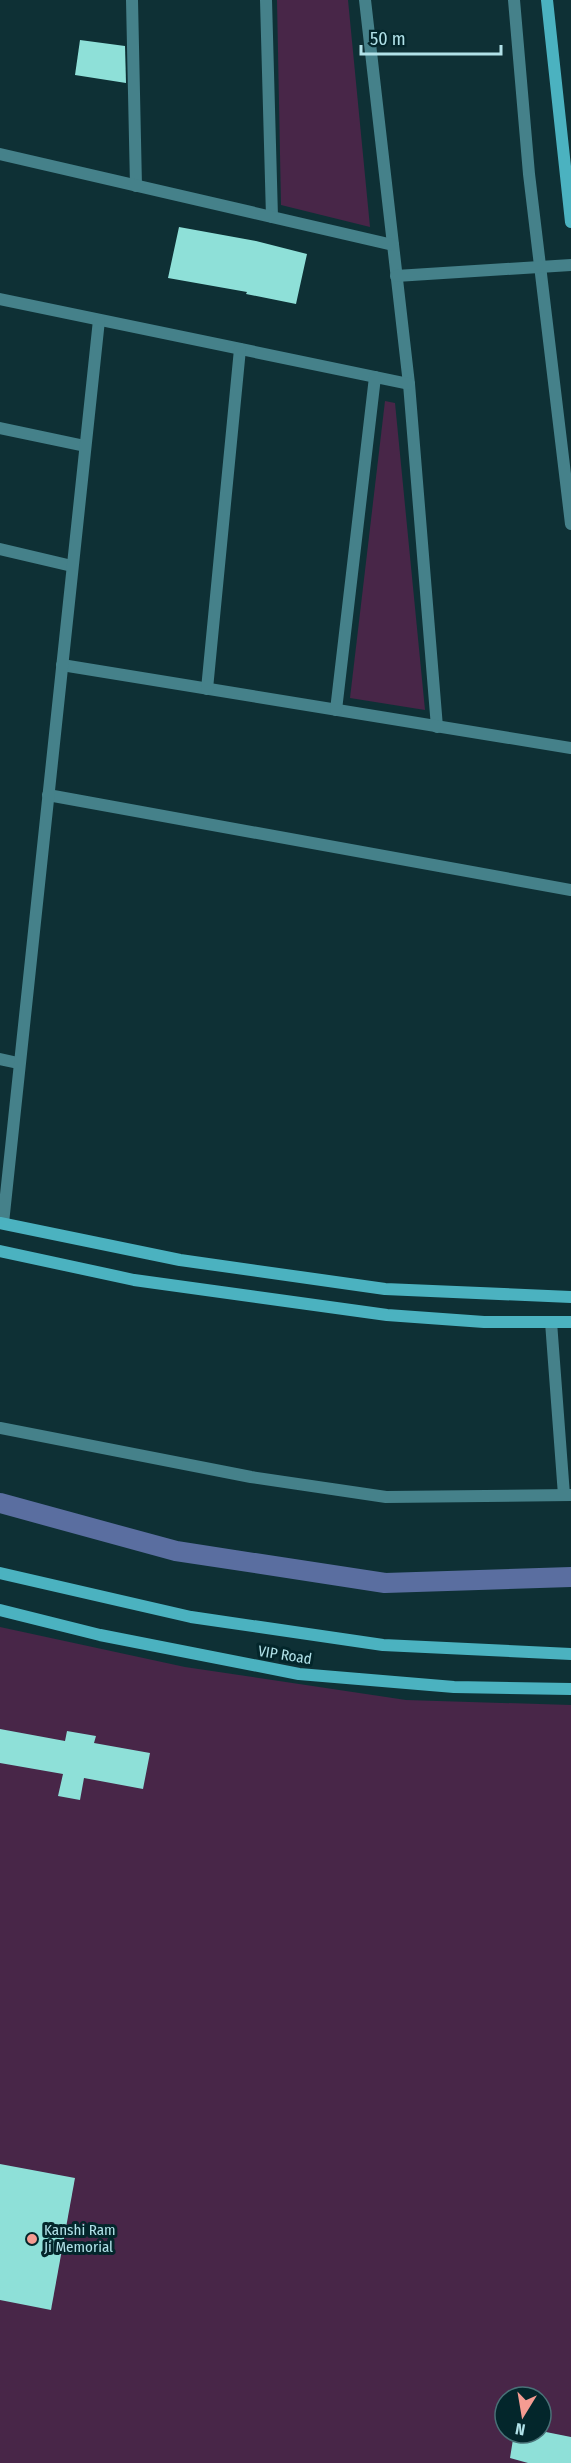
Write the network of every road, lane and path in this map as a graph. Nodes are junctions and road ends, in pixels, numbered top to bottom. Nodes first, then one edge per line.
1 (132, 0) edge
2 (266, 0) edge
3 (365, 0) edge
4 (514, 0) edge
5 (547, 0) edge
6 (566, 133) edge
7 (0, 154) edge
8 (136, 186) junction
9 (272, 217) junction
10 (571, 222) edge
11 (393, 245) junction
12 (571, 265) edge
13 (540, 267) junction
14 (396, 276) junction
15 (0, 299) edge
16 (99, 320) junction
17 (240, 349) junction
18 (375, 377) junction
19 (409, 384) junction
20 (0, 428) edge
21 (85, 446) junction
22 (571, 524) edge
23 (0, 549) edge
24 (72, 566) junction
25 (62, 666) junction
26 (207, 689) junction
27 (336, 710) junction
28 (437, 727) junction
29 (571, 748) edge
30 (48, 795) junction
31 (571, 890) edge
32 (0, 1059) edge
33 (18, 1063) junction
34 (3, 1192) edge
35 (1, 1223) edge
36 (0, 1251) edge
37 (571, 1297) edge
38 (551, 1322) junction
39 (571, 1322) edge
40 (0, 1428) edge
41 (567, 1495) edge
42 (0, 1573) edge
43 (0, 1610) edge
44 (571, 1654) edge
45 (571, 1689) edge

1 - 8 street
2 - 9 street
3 - 11 street
4 - 13 street
5 - 6 street
6 - 10 street
7 - 8 street
8 - 9 street
9 - 11 street
11 - 14 street
12 - 13 street
13 - 14 street
13 - 22 street
14 - 19 street
15 - 16 street
16 - 17 street
16 - 21 street
17 - 18 street
17 - 26 street
18 - 19 street
18 - 27 street
19 - 28 street
20 - 21 street
21 - 24 street
23 - 24 street
24 - 25 street
25 - 26 street
25 - 30 street
26 - 27 street
27 - 28 street
28 - 29 street
30 - 31 street
30 - 33 street
32 - 33 street
33 - 34 street
34 - 35 street
35 - 37 street
36 - 38 street
38 - 39 street
38 - 41 street
40 - 41 street
42 - 44 street, VIP Road
43 - 45 street, VIP Road

